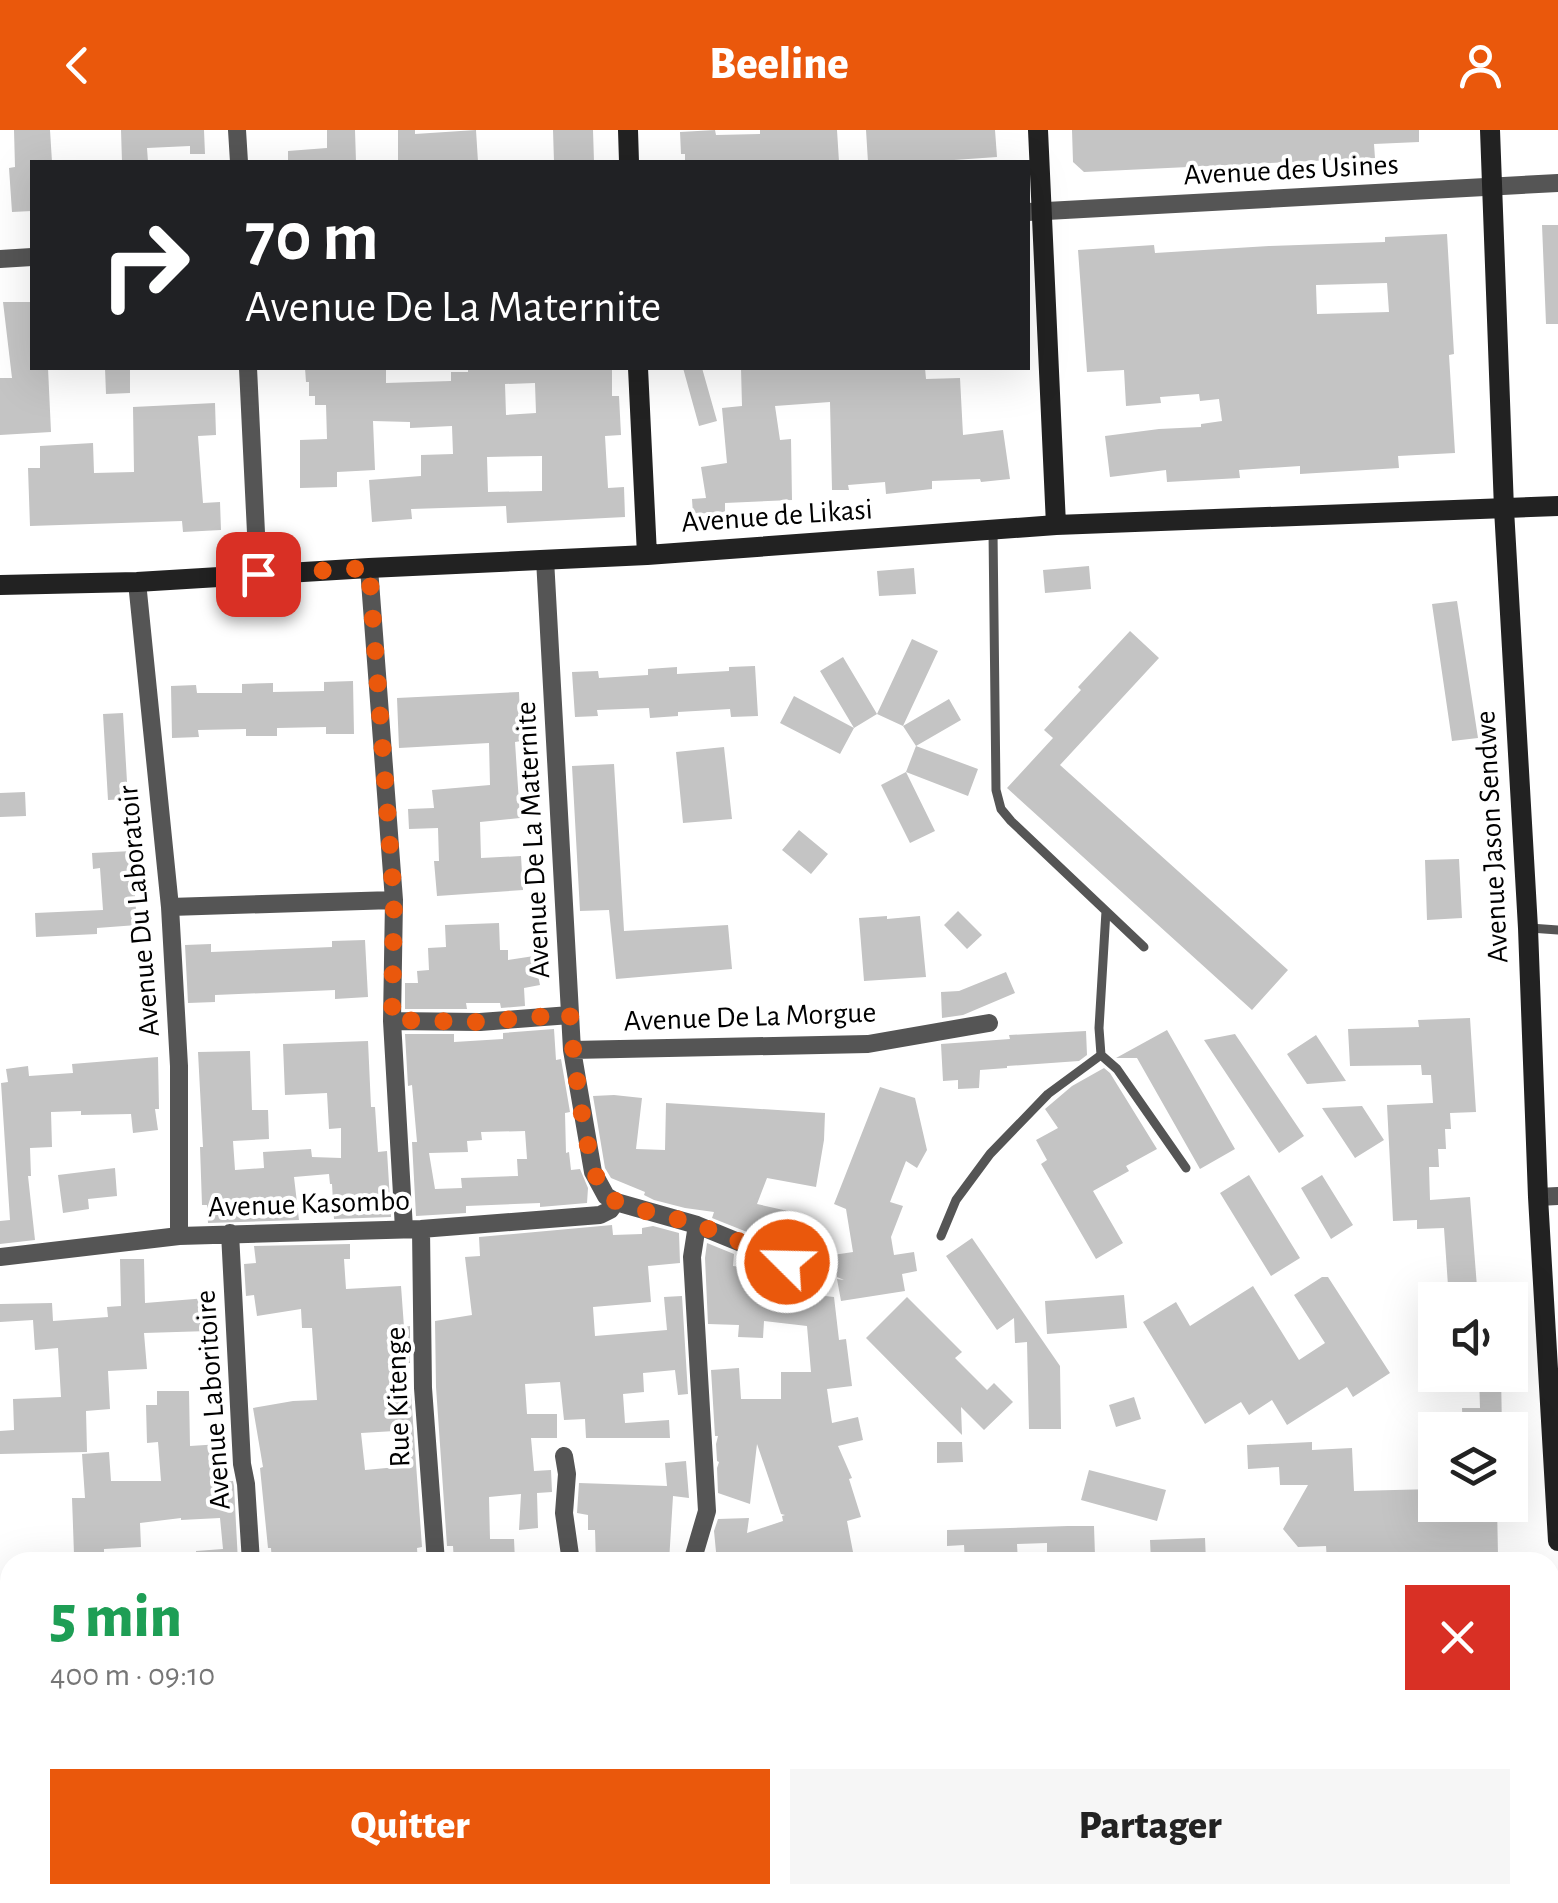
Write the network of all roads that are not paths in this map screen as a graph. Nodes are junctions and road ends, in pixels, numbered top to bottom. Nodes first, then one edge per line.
1 (237, 130) edge
2 (628, 130) edge
3 (1038, 130) edge
4 (1490, 130) edge
5 (239, 160) edge
6 (629, 160) edge
7 (1558, 183) edge
8 (1493, 185) junction
9 (1035, 212) edge
10 (30, 257) edge
11 (0, 259) edge
12 (248, 370) edge
13 (638, 370) edge
14 (1558, 506) edge
15 (1504, 509) junction
16 (1056, 525) junction
17 (992, 531) junction
18 (647, 556) junction
19 (545, 560) junction
20 (369, 568) junction
21 (258, 574) junction
22 (138, 582) junction
23 (0, 585) edge
24 (394, 900) junction
25 (170, 907) junction
26 (1106, 912) junction
27 (1528, 928) junction
28 (1558, 930) edge
29 (1144, 947) dead end
30 (570, 1014) junction
31 (392, 1020) junction
32 (989, 1023) dead end
33 (572, 1050) junction
34 (1101, 1056) junction
35 (1186, 1168) dead end
36 (1548, 1196) edge
37 (616, 1202) junction
38 (698, 1225) junction
39 (412, 1229) junction
40 (230, 1233) junction
41 (178, 1236) junction
42 (941, 1236) dead end
43 (0, 1257) edge
44 (817, 1274) dead end
45 (564, 1456) dead end
46 (1558, 1540) edge
47 (250, 1552) edge
48 (435, 1552) edge
49 (570, 1552) edge
50 (695, 1552) edge

1 - 5 street
2 - 6 main road
3 - 9 main road
4 - 8 main road, Avenue Jason Sendwe
7 - 8 street, Avenue des Usines
8 - 9 street, Avenue des Usines
8 - 15 main road, Avenue Jason Sendwe
9 - 16 main road
10 - 11 street
12 - 21 street
13 - 18 main road
14 - 15 main road, Avenue de Likasi
15 - 16 main road, Avenue de Likasi
15 - 27 main road, Avenue Jason Sendwe
16 - 17 main road, Avenue de Likasi
17 - 18 main road, Avenue de Likasi
17 - 26 lane
18 - 19 main road, Avenue de Likasi
19 - 20 main road, Avenue de Likasi
19 - 30 street, Avenue De La Maternite
20 - 21 main road, Avenue de Likasi
20 - 24 street, Rue Kitenge
21 - 22 main road, Avenue de Likasi
22 - 23 main road, Avenue de Likasi
22 - 25 street, Avenue Du Laboratoir
24 - 25 street
24 - 31 street, Rue Kitenge
25 - 41 street, Avenue Du Laboratoir
26 - 29 lane
26 - 34 lane
27 - 28 lane
27 - 36 main road, Avenue Jason Sendwe
30 - 31 street
30 - 33 street, Avenue De La Maternite
31 - 39 street, Rue Kitenge
32 - 33 street, Avenue De La Morgue
33 - 37 street, Avenue De La Maternite
34 - 35 lane
34 - 42 lane
36 - 46 main road, Avenue Jason Sendwe
37 - 38 street
37 - 39 street, Avenue Kasombo
38 - 44 street
38 - 50 street
39 - 40 street, Avenue Kasombo
39 - 48 street, Rue Kitenge
40 - 41 street, Avenue Kasombo
40 - 47 street, Avenue Laboritoire
41 - 43 street, Avenue Kasombo
45 - 49 street

